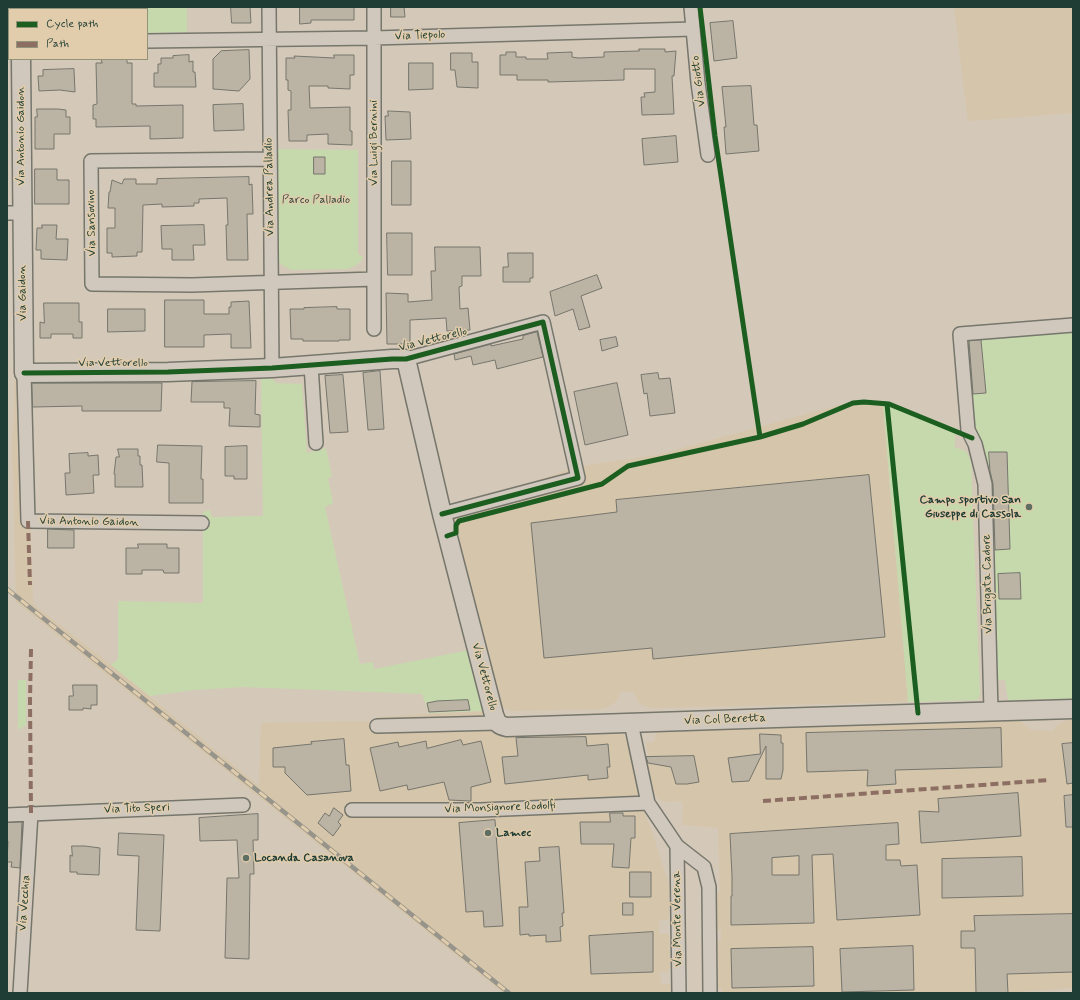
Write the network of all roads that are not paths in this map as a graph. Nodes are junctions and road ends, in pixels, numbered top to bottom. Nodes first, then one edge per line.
1 (269, 7) edge
2 (374, 7) edge
3 (691, 7) edge
4 (693, 29) junction
5 (374, 38) junction
6 (269, 40) junction
7 (148, 41) edge
8 (21, 60) edge
9 (708, 155) dead end
10 (270, 159) junction
11 (14, 213) edge
12 (374, 279) junction
13 (272, 282) junction
14 (1073, 325) edge
15 (374, 329) dead end
16 (406, 360) junction
17 (311, 365) junction
18 (272, 368) junction
19 (24, 373) junction
20 (316, 443) dead end
21 (442, 514) junction
22 (202, 523) dead end
23 (1073, 709) edge
24 (991, 711) junction
25 (632, 723) junction
26 (497, 724) junction
27 (378, 726) dead end
28 (648, 803) junction
29 (242, 805) dead end
30 (352, 810) dead end
31 (31, 813) junction
32 (7, 815) edge
33 (677, 846) junction
34 (20, 993) edge
35 (679, 993) edge
36 (710, 993) edge

1 - 6 street, Via Andrea Palladio
2 - 5 street, Via Luigi Bernini
3 - 4 street, Via Giotto
4 - 5 street, Via Tiepolo
4 - 9 street, Via Giotto
5 - 6 street, Via Tiepolo
5 - 12 street, Via Luigi Bernini
6 - 7 street, Via Tiepolo
6 - 10 street, Via Andrea Palladio
8 - 11 street, Via Antonio Gaidon
10 - 13 street, Via Andrea Palladio
10 - 13 street, Via Sansovino
11 - 19 street, Via Gaidon
12 - 13 street
12 - 15 street, Via Luigi Bernini
13 - 18 street, Via Andrea Palladio
14 - 24 street, Via Brigata Cadore
16 - 17 street, Via Vettorello
16 - 21 street, Via Vettorello
16 - 21 street, Via Vettorello
17 - 18 street, Via Vettorello
17 - 20 street
18 - 19 street, Via Vettorello
19 - 22 street, Via Antonio Gaidon
21 - 26 street, Via Vettorello
23 - 24 street, Via Col Beretta
24 - 25 street, Via Col Beretta
25 - 26 street, Via Col Beretta
25 - 28 street
26 - 27 street, Via Col Beretta
28 - 30 street, Via Monsignore Rodolfi
28 - 33 street, Via Monte Verena
29 - 31 street, Via Tito Speri
31 - 32 street, Via Tito Speri
31 - 34 street, Via Vecchia
33 - 35 street, Via Monte Verena
33 - 36 street, Via Monte Verena

